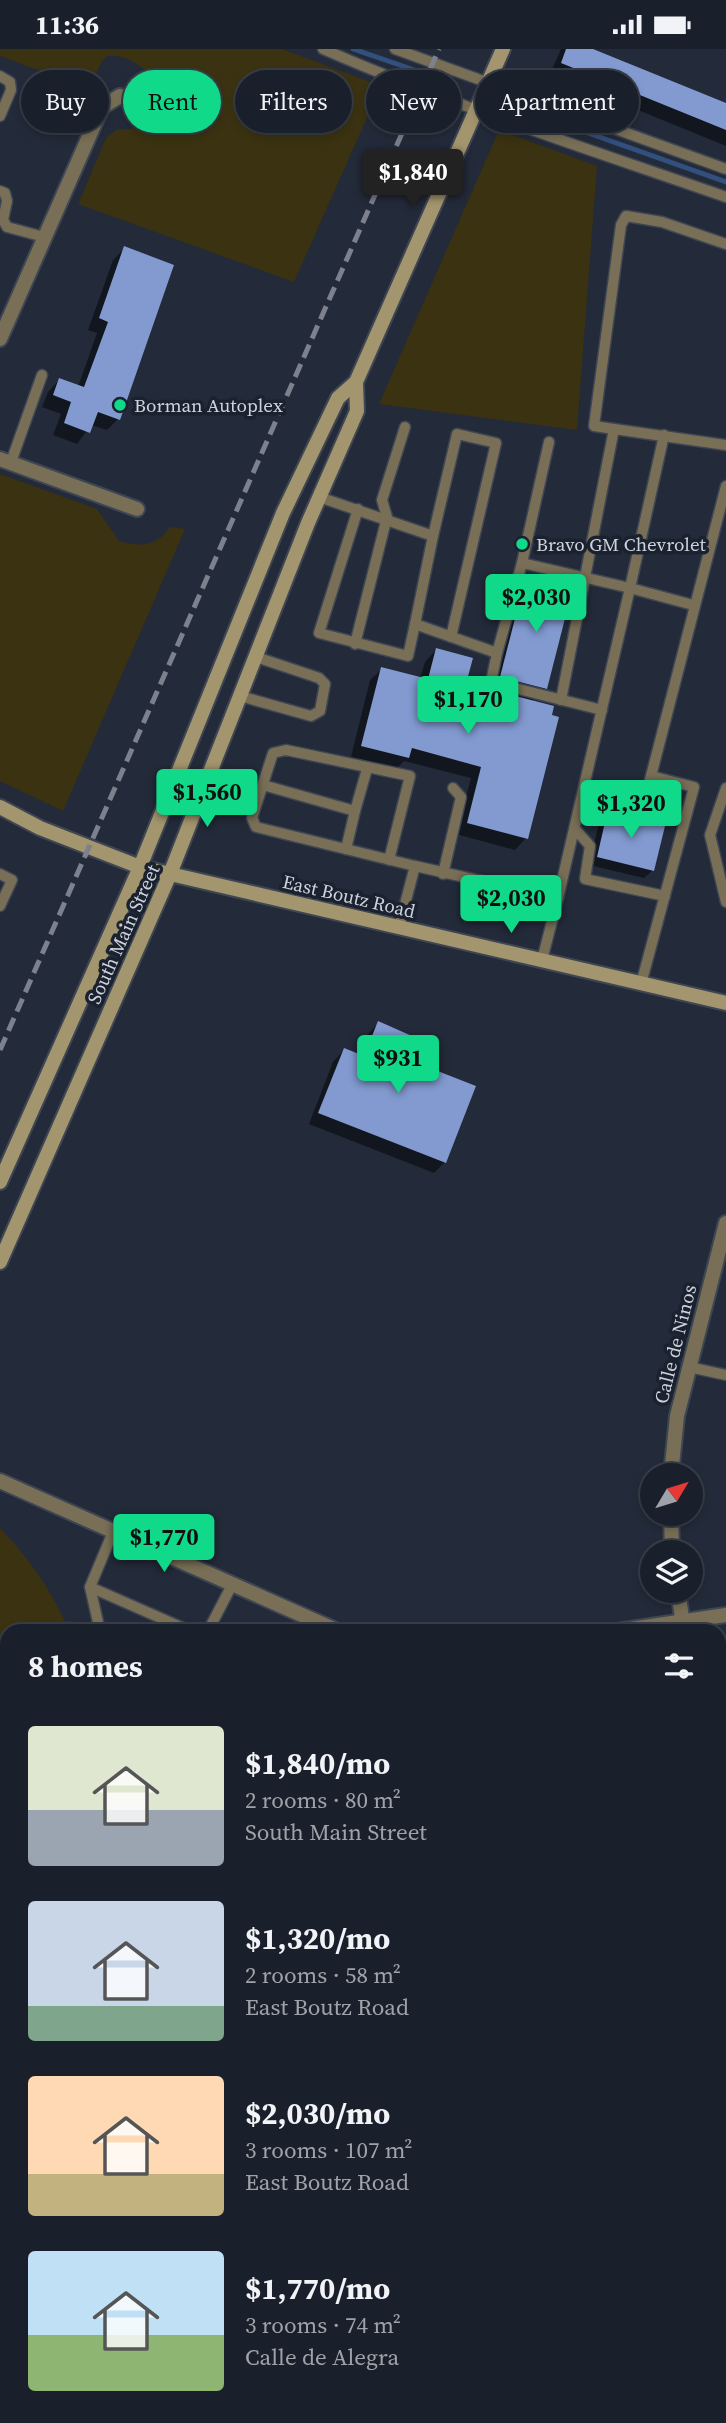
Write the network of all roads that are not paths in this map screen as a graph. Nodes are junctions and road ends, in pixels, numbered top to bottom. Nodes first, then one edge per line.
1 (323, 49) edge
2 (395, 49) edge
3 (503, 49) edge
4 (494, 70) edge
5 (0, 76) edge
6 (475, 79) edge
7 (120, 96) dead end
8 (475, 107) edge
9 (475, 113) edge
10 (0, 116) edge
11 (547, 133) edge
12 (625, 133) edge
13 (726, 169) edge
14 (0, 191) edge
15 (726, 197) edge
16 (44, 237) junction
17 (726, 244) edge
18 (6, 312) edge
19 (0, 339) edge
20 (42, 375) dead end
21 (356, 382) junction
22 (405, 427) dead end
23 (614, 429) junction
24 (664, 435) junction
25 (549, 442) dead end
26 (726, 446) edge
27 (5, 461) edge
28 (726, 485) edge
29 (319, 497) junction
30 (137, 509) dead end
31 (358, 509) junction
32 (387, 517) junction
33 (433, 536) junction
34 (522, 563) junction
35 (585, 579) junction
36 (631, 588) junction
37 (693, 605) junction
38 (415, 624) junction
39 (451, 637) junction
40 (355, 644) junction
41 (497, 653) junction
42 (256, 657) junction
43 (240, 696) junction
44 (561, 700) junction
45 (602, 711) junction
46 (367, 769) junction
47 (410, 776) junction
48 (650, 776) junction
49 (423, 779) dead end
50 (263, 785) junction
51 (453, 788) dead end
52 (726, 788) edge
53 (584, 793) junction
54 (0, 807) edge
55 (723, 808) edge
56 (355, 811) junction
57 (576, 830) junction
58 (346, 849) junction
59 (389, 860) junction
60 (415, 866) junction
61 (140, 867) junction
62 (0, 874) edge
63 (170, 874) junction
64 (443, 874) junction
65 (665, 896) junction
66 (558, 898) junction
67 (726, 901) edge
68 (0, 906) edge
69 (399, 927) junction
70 (542, 960) junction
71 (641, 984) junction
72 (726, 1003) edge
73 (0, 1182) edge
74 (726, 1223) edge
75 (0, 1262) edge
76 (689, 1367) junction
77 (726, 1375) edge
78 (672, 1463) edge
79 (0, 1481) edge
80 (113, 1532) junction
81 (232, 1585) junction
82 (90, 1587) junction
83 (680, 1603) edge
84 (726, 1615) edge
85 (98, 1624) edge
86 (174, 1624) edge
87 (212, 1624) edge
88 (322, 1624) edge
89 (684, 1624) edge
90 (692, 1624) edge

1 - 8 lane
2 - 6 lane
3 - 4 main road, South Main Street
5 - 10 lane
7 - 16 street
9 - 21 main road, South Main Street
11 - 15 lane
12 - 13 lane
14 - 16 lane
16 - 18 street
17 - 23 lane
18 - 19 street
20 - 27 lane
21 - 29 main road, South Main Street
21 - 61 main road, South Main Street
22 - 32 lane
23 - 24 lane
23 - 35 lane
24 - 26 lane
24 - 36 lane
25 - 34 lane
27 - 30 street
28 - 37 lane
29 - 31 lane
29 - 42 main road, South Main Street
31 - 32 lane
31 - 40 lane
32 - 33 lane
32 - 40 lane
33 - 38 lane
33 - 39 lane
34 - 35 lane
34 - 41 lane
35 - 36 lane
35 - 44 lane
36 - 37 lane
36 - 45 lane
37 - 48 lane
38 - 39 lane
38 - 40 lane
39 - 41 lane
41 - 44 lane
42 - 43 main road, South Main Street
42 - 43 lane
43 - 63 main road, South Main Street
44 - 45 lane
45 - 53 lane
46 - 47 lane
46 - 50 lane
46 - 56 lane
47 - 49 lane
47 - 59 lane
48 - 53 lane
48 - 65 lane
50 - 56 lane
50 - 58 lane
51 - 64 lane
52 - 55 lane
53 - 57 lane
54 - 61 main road, East Boutz Road
55 - 67 lane
56 - 58 lane
57 - 65 lane
57 - 66 lane
58 - 59 lane
59 - 60 lane
60 - 64 lane
60 - 69 lane
61 - 63 main road, East Boutz Road
61 - 73 main road, South Main Street
62 - 68 lane
63 - 69 main road, East Boutz Road
63 - 75 main road, South Main Street
64 - 66 lane
65 - 71 lane
66 - 70 lane
69 - 70 main road, East Boutz Road
70 - 71 main road, East Boutz Road
71 - 72 main road, East Boutz Road
74 - 76 street, Calle de Ninos
76 - 77 lane
76 - 78 street, Calle de Ninos
79 - 80 street
80 - 81 street
80 - 82 lane
81 - 87 lane
81 - 88 street
82 - 85 lane
82 - 86 lane
83 - 89 street
84 - 90 street

